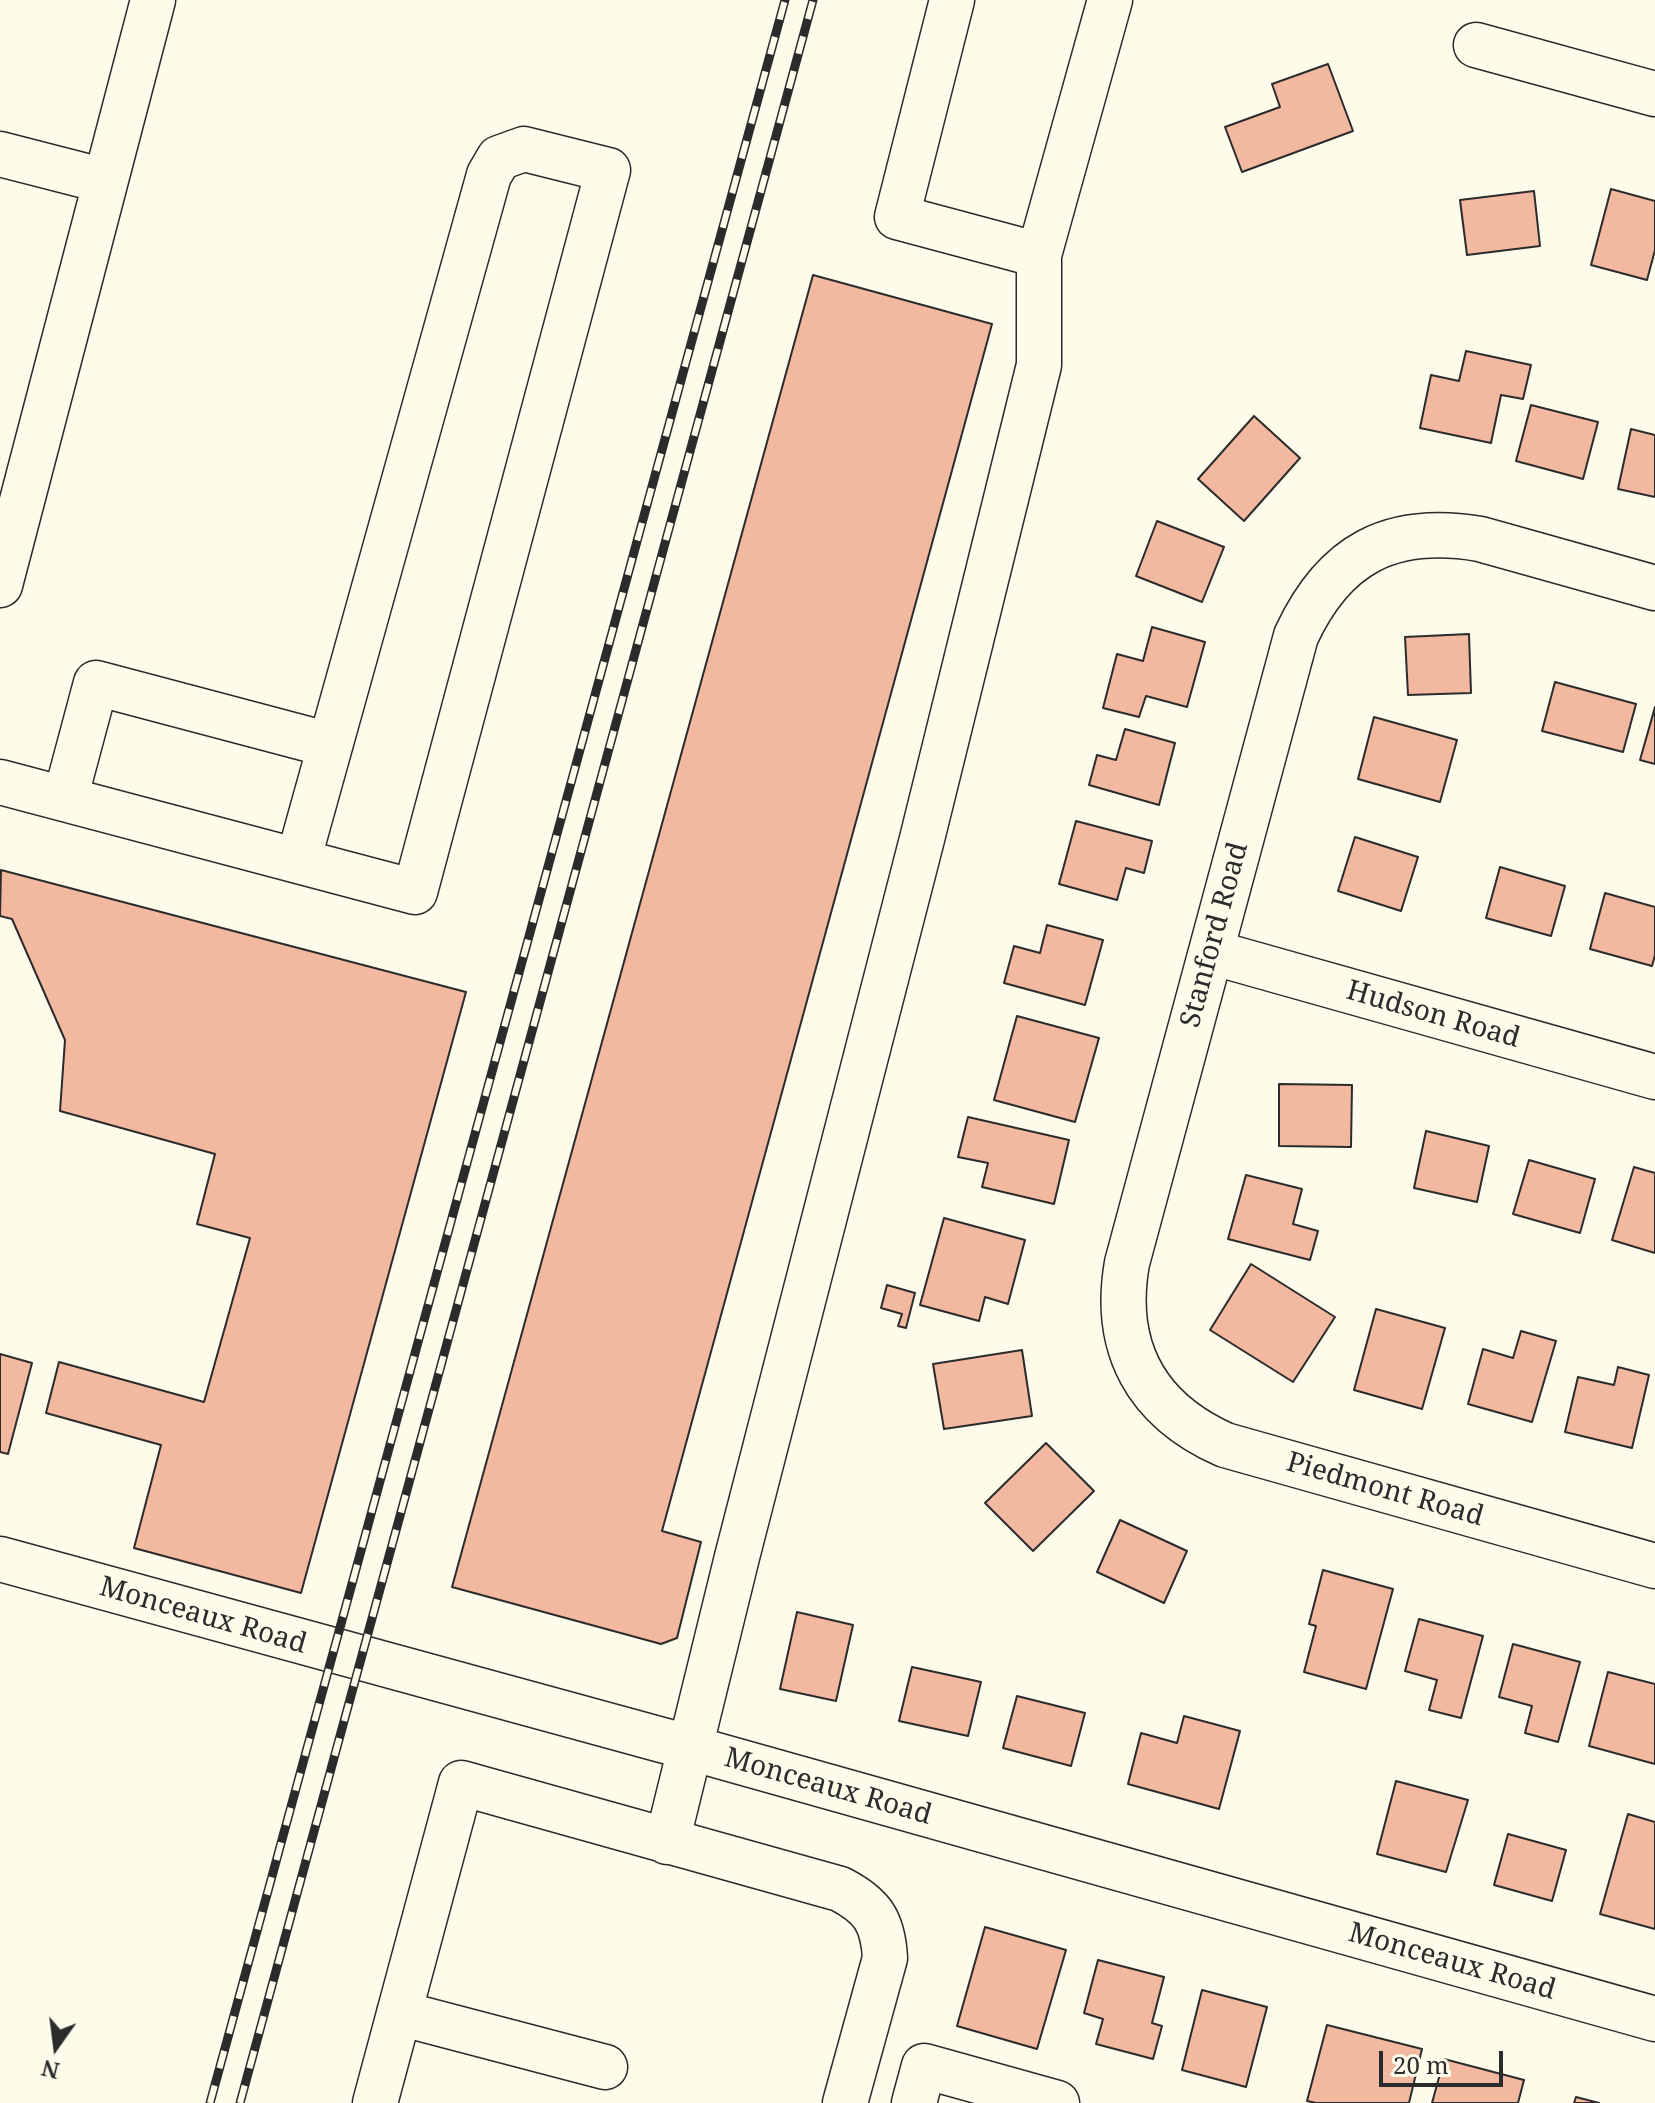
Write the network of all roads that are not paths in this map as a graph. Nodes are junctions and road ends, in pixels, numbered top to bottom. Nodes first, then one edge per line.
1 (153, 0) edge
2 (952, 0) edge
3 (1110, 0) edge
4 (1476, 45) dead end
5 (1655, 94) edge
6 (0, 154) edge
7 (105, 181) junction
8 (1039, 255) junction
9 (0, 585) edge
10 (1655, 588) edge
11 (330, 745) junction
12 (0, 782) edge
13 (65, 799) junction
14 (298, 861) junction
15 (1211, 952) junction
16 (1655, 1077) edge
17 (1140, 1373) joint
18 (0, 1559) edge
19 (1655, 1566) edge
20 (691, 1748) junction
21 (667, 1842) junction
22 (399, 2013) junction
23 (1655, 2019) edge
24 (605, 2067) dead end
25 (375, 2103) edge
26 (845, 2103) edge
27 (914, 2103) edge
28 (1057, 2103) edge

1 - 7 street
2 - 8 street
3 - 8 street
4 - 5 street
6 - 7 street
7 - 9 street
8 - 20 street
10 - 15 street, Stanford Road
11 - 13 street
11 - 14 street
11 - 14 street
12 - 13 street
13 - 14 street
15 - 16 street, Hudson Road
15 - 17 street, Stanford Road
17 - 19 street, Piedmont Road
18 - 20 street, Monceaux Road
20 - 21 street
20 - 23 street, Monceaux Road
21 - 22 street
21 - 26 street
22 - 24 street
22 - 25 street
27 - 28 street

